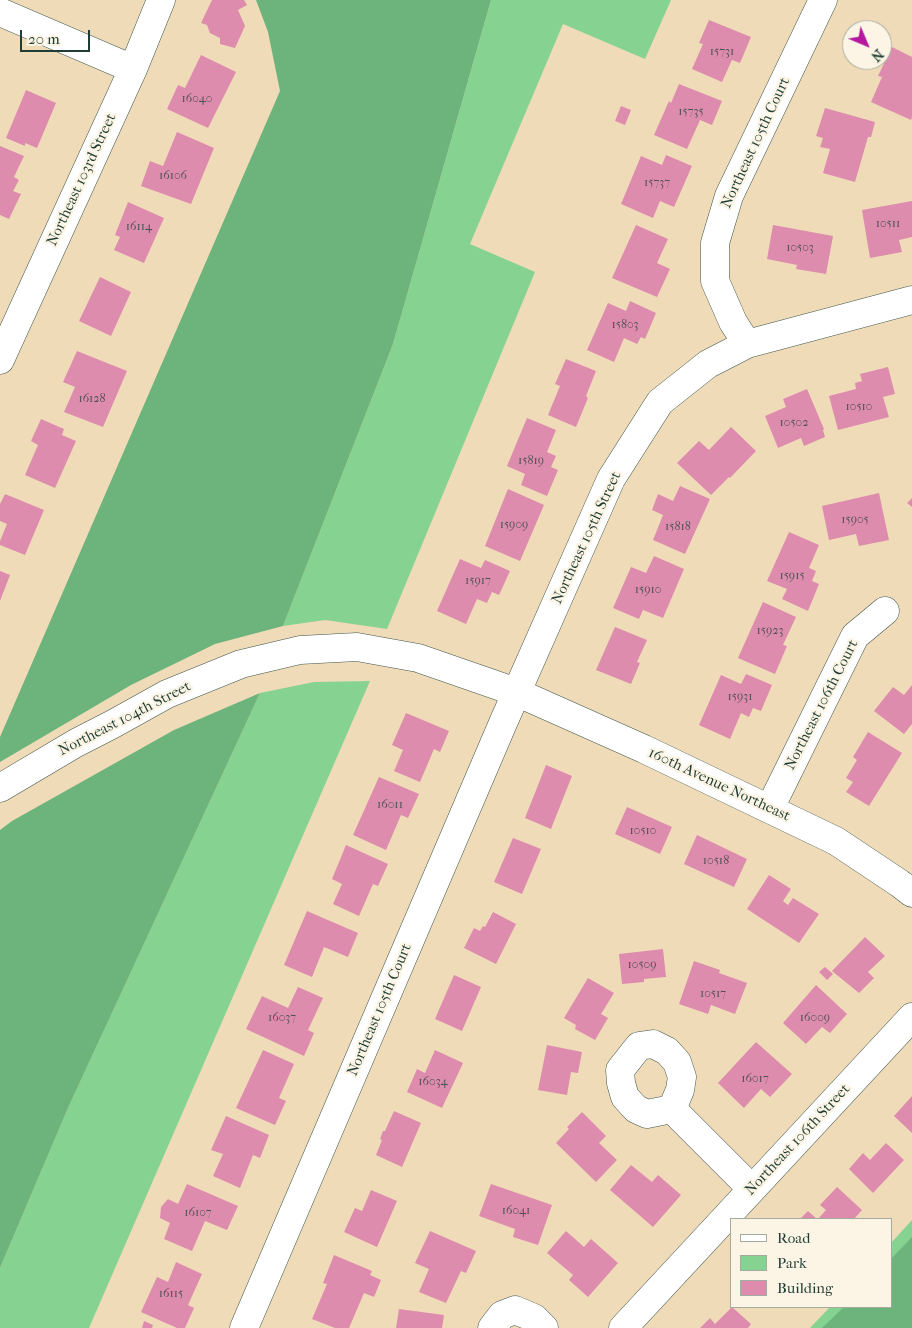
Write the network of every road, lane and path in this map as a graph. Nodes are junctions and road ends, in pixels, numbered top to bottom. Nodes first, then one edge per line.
1 (161, 0) edge
2 (823, 0) edge
3 (0, 12) edge
4 (133, 70) junction
5 (912, 300) edge
6 (747, 344) junction
7 (1, 354) edge
8 (885, 610) dead end
9 (516, 692) junction
10 (0, 788) edge
11 (770, 808) junction
12 (912, 893) edge
13 (912, 1017) edge
14 (672, 1109) dead end
15 (752, 1189) junction
16 (244, 1328) edge
17 (492, 1328) edge
18 (544, 1328) edge
19 (623, 1328) edge

1 - 4 street, Northeast 103rd Street
2 - 6 street, Northeast 105th Court
3 - 4 street
4 - 7 street, Northeast 103rd Street
5 - 6 street, Northeast 105th Street
6 - 9 street, Northeast 105th Street
8 - 11 street, Northeast 106th Court
9 - 10 street, Northeast 104th Street
9 - 11 street, 160th Avenue Northeast
9 - 16 street, Northeast 105th Court
11 - 12 street, 160th Avenue Northeast
13 - 15 street, Northeast 106th Street
14 - 15 street
15 - 19 street, Northeast 106th Street
17 - 18 street

